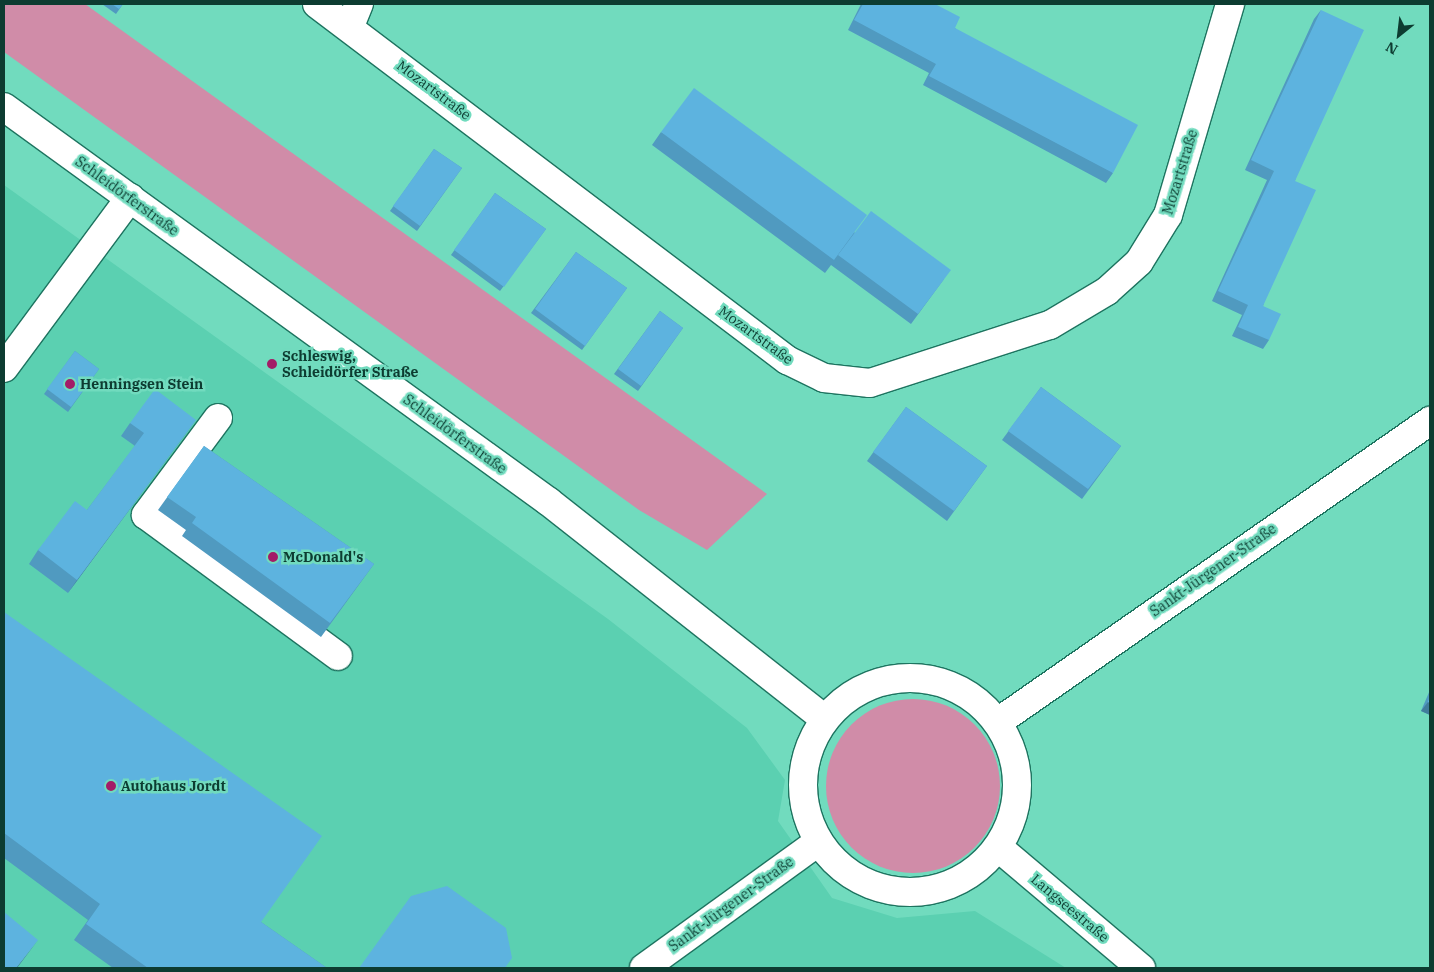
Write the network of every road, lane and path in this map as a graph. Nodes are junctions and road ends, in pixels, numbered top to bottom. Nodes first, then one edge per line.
1 (317, 4) edge
2 (1230, 4) edge
3 (355, 15) edge
4 (4, 107) edge
5 (130, 198) junction
6 (4, 368) edge
7 (218, 418) dead end
8 (1430, 421) edge
9 (338, 656) dead end
10 (825, 719) junction
11 (998, 722) junction
12 (818, 842) junction
13 (999, 848) junction
14 (644, 968) edge
15 (1141, 968) edge

1 - 3 street, Mozartstraße
2 - 3 street, Mozartstraße
4 - 5 street, Schleidörferstraße
5 - 6 street
5 - 10 street, Schleidörferstraße
7 - 9 street
8 - 11 street, Sankt-Jürgener-Straße
10 - 11 street
10 - 12 street
11 - 13 street
12 - 13 street
12 - 14 street, Sankt-Jürgener-Straße
13 - 15 street, Langseestraße

